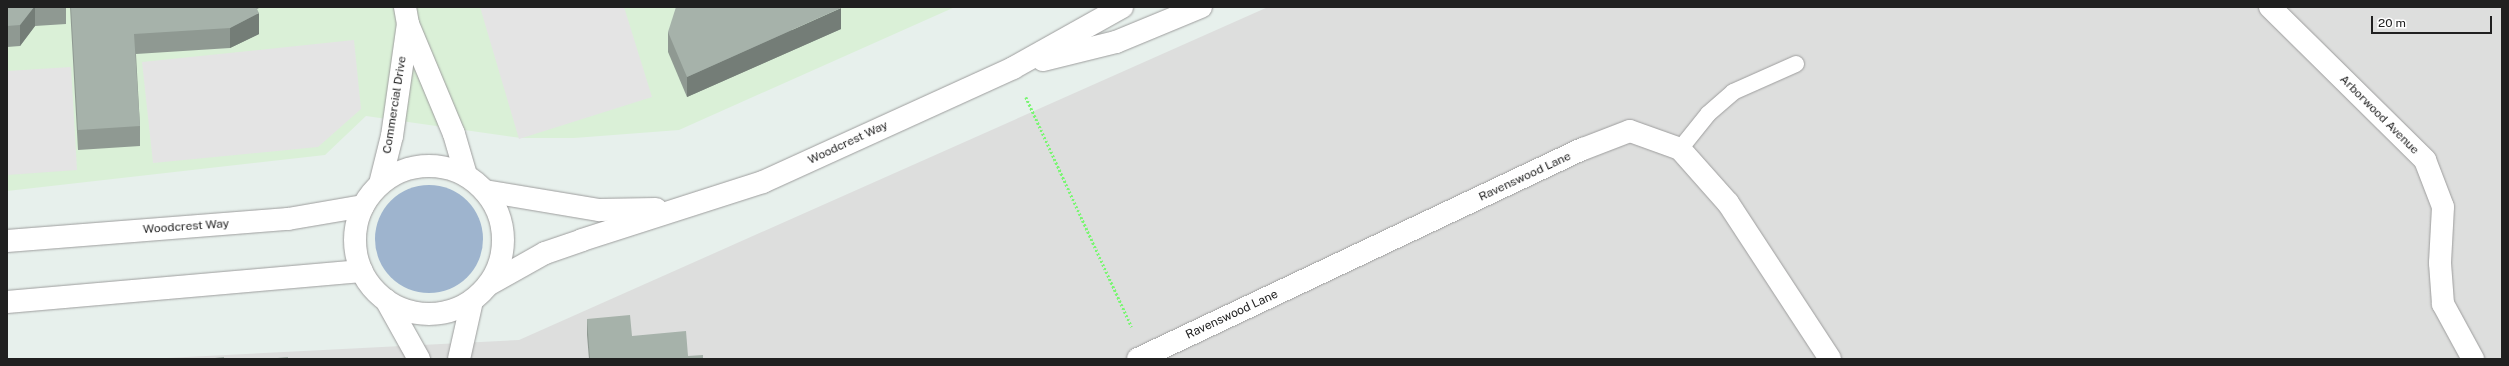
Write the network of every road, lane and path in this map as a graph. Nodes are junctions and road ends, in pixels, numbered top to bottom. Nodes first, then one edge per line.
1 (1122, 7) edge
2 (1201, 7) edge
3 (2279, 10) edge
4 (407, 16) edge
5 (1796, 64) dead end
6 (1013, 68) junction
7 (1680, 149) junction
8 (466, 175) junction
9 (380, 184) junction
10 (485, 191) junction
11 (363, 206) junction
12 (680, 209) junction
13 (7, 241) edge
14 (362, 271) junction
15 (488, 285) junction
16 (386, 300) junction
17 (472, 301) junction
18 (7, 302) edge
19 (1142, 358) edge
20 (419, 359) edge
21 (459, 359) edge
22 (1830, 359) edge
23 (2473, 359) edge

1 - 6 street, Woodcrest Way
2 - 6 street, Woodcrest Way
3 - 23 street, Arborwood Avenue
4 - 8 street, Commercial Drive
4 - 9 street, Commercial Drive
5 - 7 lane
6 - 12 street, Woodcrest Way
6 - 19 path
7 - 19 street, Ravenswood Lane
7 - 22 street, Ravenswood Lane
8 - 9 street
8 - 10 street
9 - 11 street
10 - 12 street, Woodcrest Way
10 - 15 street
11 - 13 street, Woodcrest Way
11 - 14 street
12 - 15 street, Woodcrest Way
14 - 16 street
14 - 18 street
15 - 17 street
16 - 17 street
16 - 20 street
17 - 21 street

